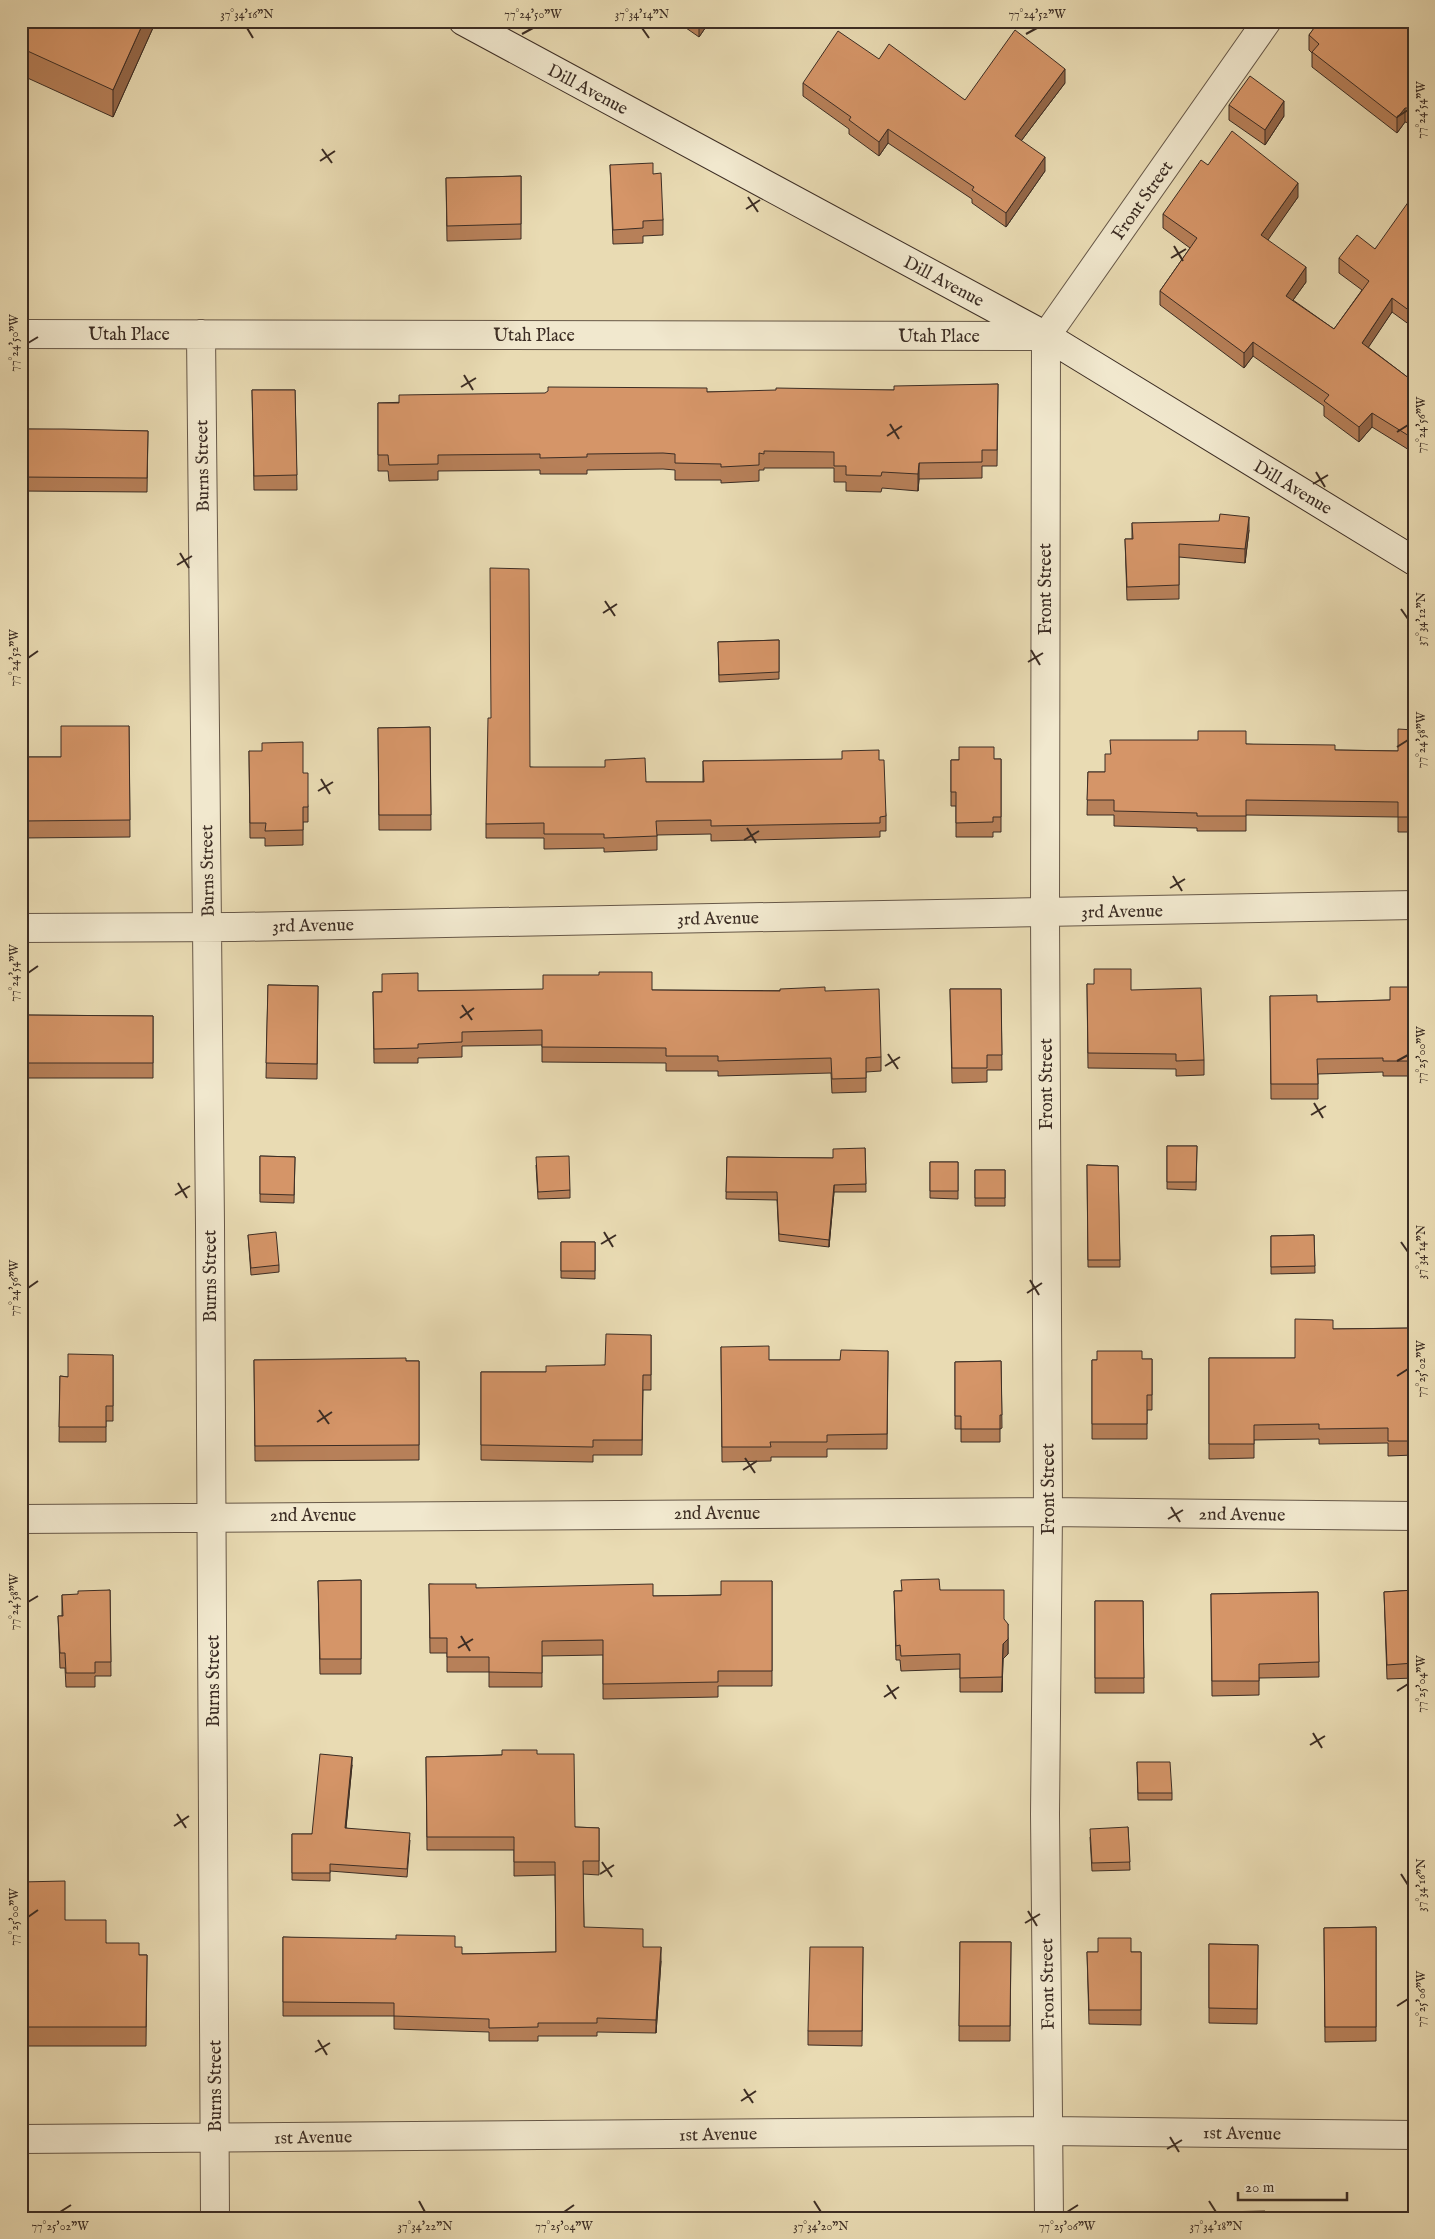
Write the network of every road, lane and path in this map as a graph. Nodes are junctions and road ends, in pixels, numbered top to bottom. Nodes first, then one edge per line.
1 (463, 21) edge
2 (1267, 21) edge
3 (21, 334) edge
4 (201, 334) junction
5 (1046, 336) junction
6 (1414, 561) edge
7 (1414, 905) edge
8 (1045, 913) junction
9 (208, 927) junction
10 (21, 928) edge
11 (1048, 1512) junction
12 (212, 1516) junction
13 (1414, 1516) edge
14 (21, 1519) edge
15 (1048, 2131) junction
16 (1414, 2135) edge
17 (215, 2138) junction
18 (21, 2139) edge
19 (215, 2218) edge
20 (1049, 2218) edge

1 - 5 street, Dill Avenue
2 - 5 street, Front Street
3 - 4 street, Utah Place
4 - 5 street, Utah Place
4 - 9 street, Burns Street
5 - 6 street, Dill Avenue
5 - 8 street, Front Street
7 - 8 street, 3rd Avenue
8 - 9 street, 3rd Avenue
8 - 11 street, Front Street
9 - 10 street, 3rd Avenue
9 - 12 street, Burns Street
11 - 12 street, 2nd Avenue
11 - 13 street, 2nd Avenue
11 - 15 street, Front Street
12 - 14 street, 2nd Avenue
12 - 17 street, Burns Street
15 - 16 street, 1st Avenue
15 - 17 street, 1st Avenue
15 - 20 street, Front Street
17 - 18 street, 1st Avenue
17 - 19 street, Burns Street

